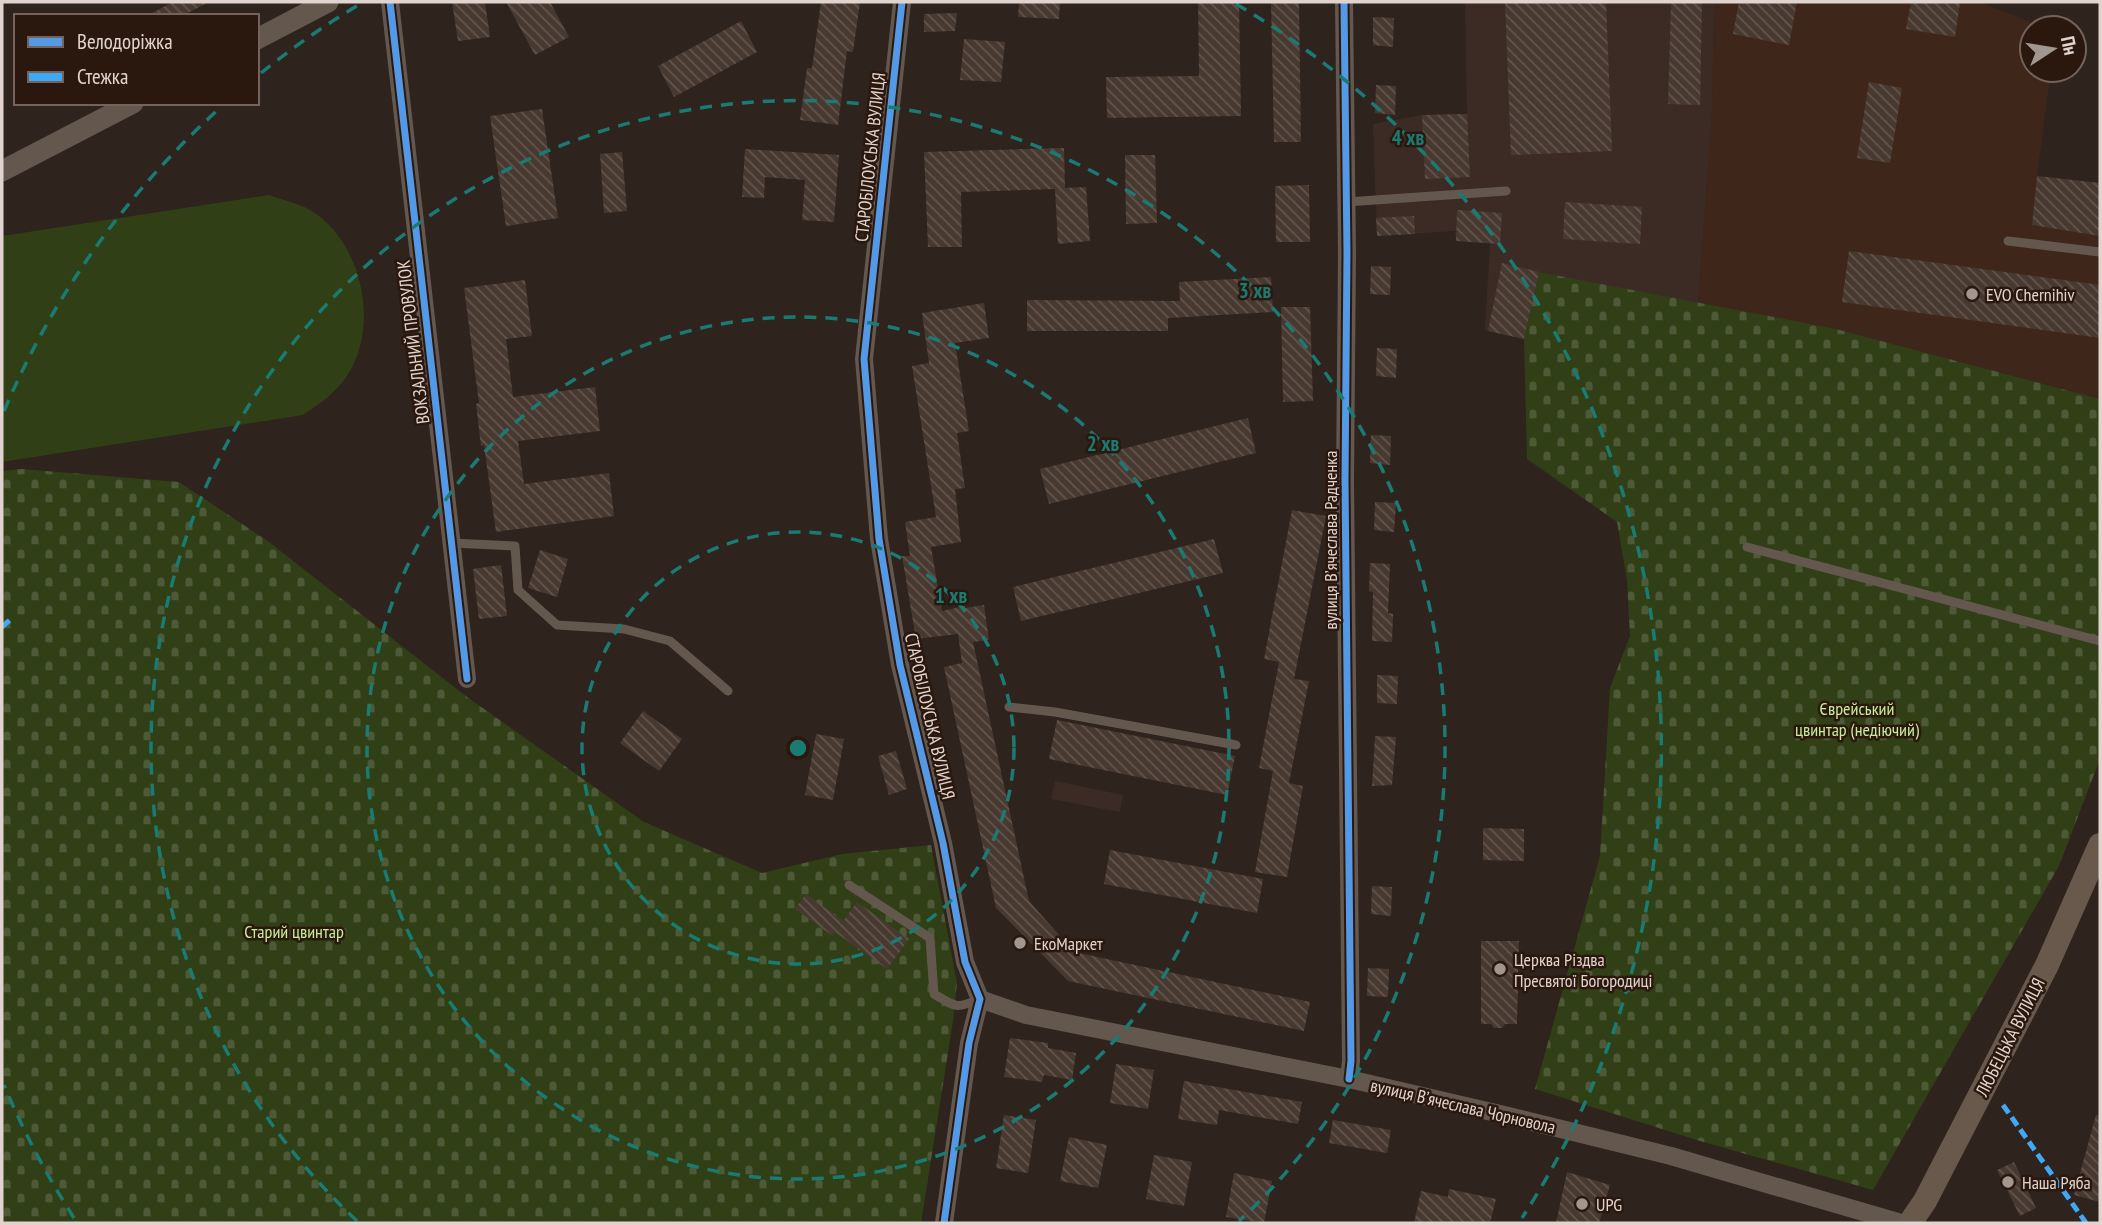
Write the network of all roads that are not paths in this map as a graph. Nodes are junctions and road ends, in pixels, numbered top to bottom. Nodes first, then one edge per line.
1 (328, 2) edge
2 (390, 2) edge
3 (902, 2) edge
4 (1344, 2) edge
5 (259, 38) edge
6 (129, 105) edge
7 (2, 171) edge
8 (1506, 191) dead end
9 (1346, 202) junction
10 (2008, 242) dead end
11 (2100, 252) edge
12 (452, 543) junction
13 (1746, 547) dead end
14 (2100, 641) edge
15 (467, 679) dead end
16 (728, 691) dead end
17 (1009, 707) dead end
18 (1236, 745) dead end
19 (2097, 862) edge
20 (849, 885) dead end
21 (980, 999) junction
22 (1349, 1079) junction
23 (944, 1223) edge
24 (1901, 1223) edge
25 (1910, 1223) edge

1 - 5 street
2 - 12 street, ВОКЗАЛЬНИЙ ПРОВУЛОК
3 - 21 street, СТАРОБІЛОУСЬКА ВУЛИЦЯ
4 - 9 street, вулиця Вʼячеслава Радченка
6 - 7 street
8 - 9 lane
9 - 22 street, вулиця Вʼячеслава Радченка
10 - 11 lane
12 - 15 street, ВОКЗАЛЬНИЙ ПРОВУЛОК
12 - 16 lane
13 - 14 lane
17 - 18 lane
19 - 25 main road, ЛЮБЕЦЬКА ВУЛИЦЯ
20 - 21 lane
21 - 22 street, вулиця Вʼячеслава Чорновола
21 - 23 street
22 - 24 street, вулиця Вʼячеслава Чорновола

